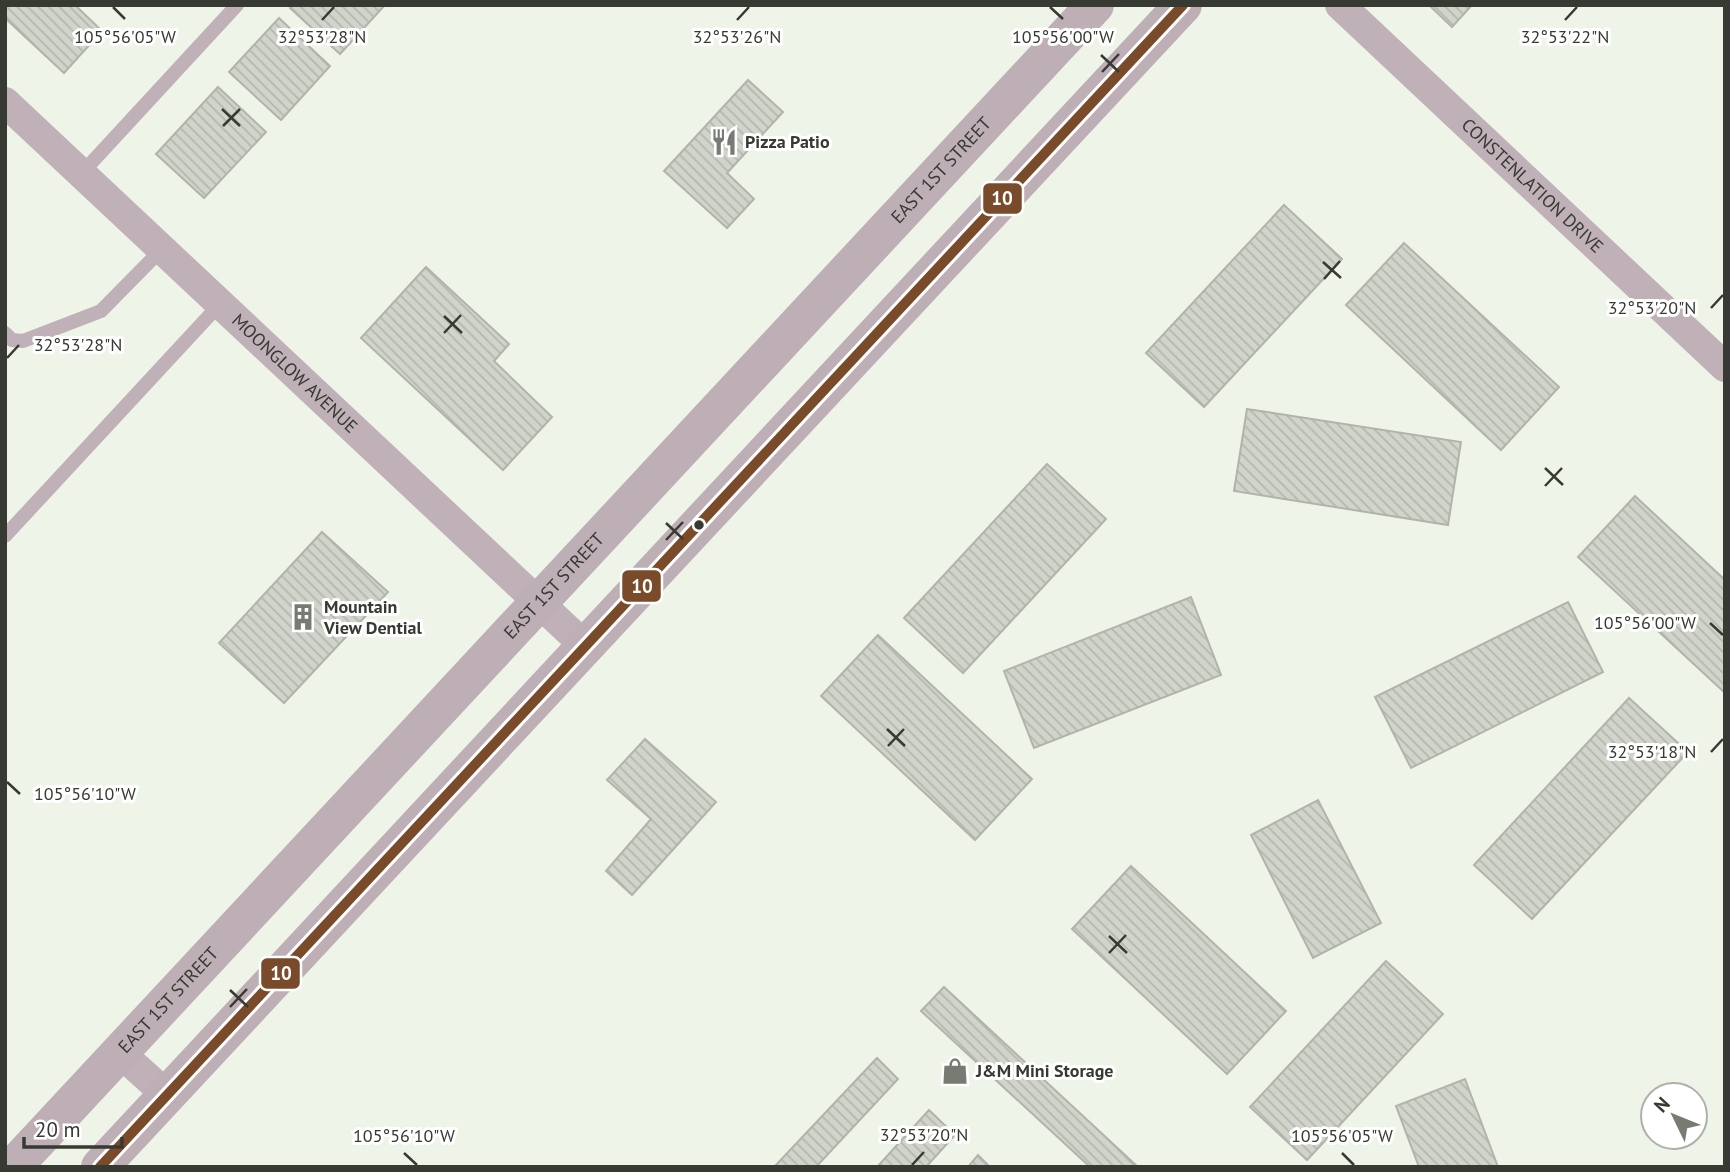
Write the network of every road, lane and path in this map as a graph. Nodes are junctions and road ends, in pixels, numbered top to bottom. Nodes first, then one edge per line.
1 (237, 5) edge
2 (1095, 5) edge
3 (1183, 5) edge
4 (1340, 5) edge
5 (5, 102) edge
6 (81, 174) junction
7 (162, 249) junction
8 (220, 304) junction
9 (5, 333) edge
10 (1725, 368) edge
11 (5, 536) edge
12 (538, 603) junction
13 (585, 646) junction
14 (119, 1052) junction
15 (167, 1095) junction
16 (12, 1167) edge
17 (100, 1167) edge

1 - 6 lane
2 - 12 main road, EAST 1ST STREET
3 - 13 main road
4 - 10 street, CONSTENLATION DRIVE
5 - 6 street, MOONGLOW AVENUE
6 - 7 street, MOONGLOW AVENUE
7 - 8 street, MOONGLOW AVENUE
7 - 9 lane
8 - 11 lane
8 - 12 street, MOONGLOW AVENUE
12 - 13 street, MOONGLOW AVENUE
12 - 14 main road, EAST 1ST STREET
13 - 15 main road
14 - 15 street
14 - 16 main road, EAST 1ST STREET
15 - 17 main road

